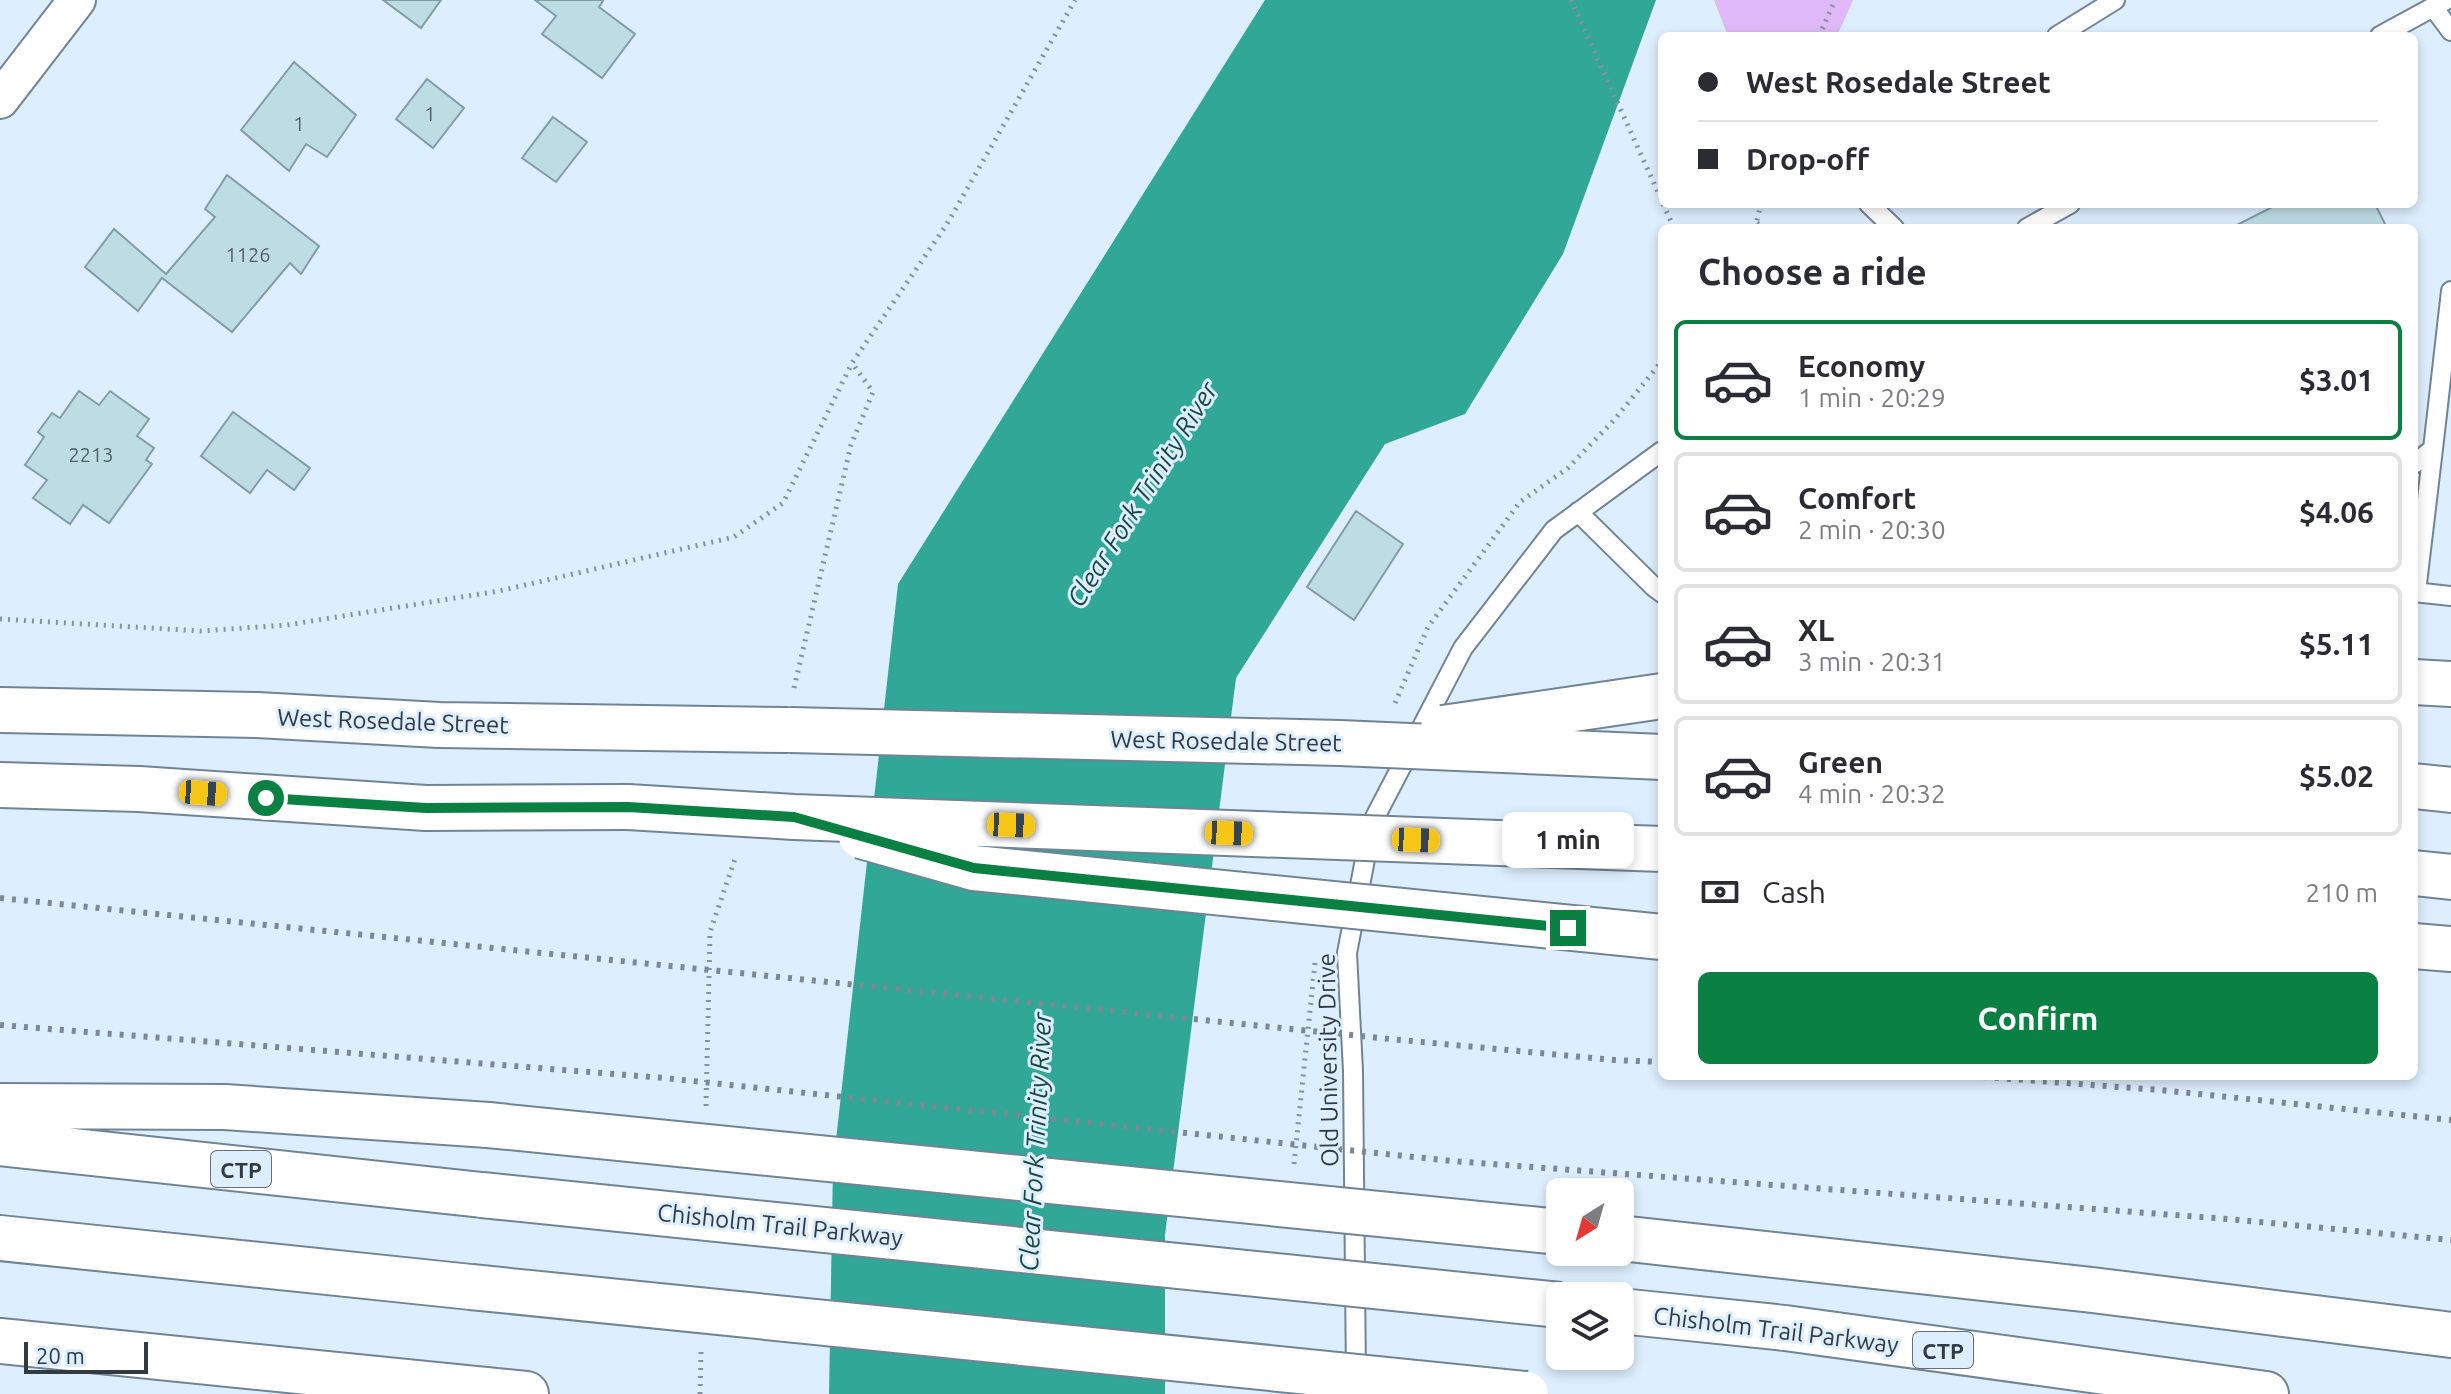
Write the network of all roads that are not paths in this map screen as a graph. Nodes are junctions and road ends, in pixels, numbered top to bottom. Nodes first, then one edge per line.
1 (77, 0) edge
2 (2115, 0) edge
3 (2440, 4) edge
4 (2451, 31) edge
5 (2063, 32) edge
6 (2388, 32) edge
7 (0, 100) edge
8 (1873, 208) edge
9 (2063, 208) edge
10 (1890, 224) edge
11 (2034, 224) edge
12 (2451, 291) edge
13 (2449, 323) edge
14 (2433, 449) junction
15 (1658, 454) edge
16 (2418, 461) edge
17 (1578, 512) junction
18 (2418, 568) edge
19 (1658, 590) edge
20 (2418, 592) edge
21 (2451, 596) edge
22 (2418, 682) edge
23 (2451, 684) edge
24 (1658, 697) edge
25 (0, 710) edge
26 (1340, 743) junction
27 (1658, 757) edge
28 (0, 785) edge
29 (2418, 786) edge
30 (2451, 790) edge
31 (794, 817) junction
32 (1658, 849) edge
33 (2418, 873) edge
34 (2451, 877) edge
35 (1658, 937) edge
36 (2418, 946) edge
37 (2451, 949) edge
38 (0, 1106) edge
39 (0, 1143) edge
40 (1546, 1231) edge
41 (0, 1238) edge
42 (1634, 1239) edge
43 (1546, 1304) edge
44 (1634, 1312) edge
45 (2451, 1335) edge
46 (0, 1341) edge
47 (526, 1394) edge
48 (1356, 1394) edge
49 (1526, 1394) edge
50 (2266, 1394) edge

1 - 7 street
2 - 5 lane
3 - 4 lane
3 - 6 lane
8 - 10 lane
9 - 11 lane
12 - 13 lane
13 - 14 lane
14 - 16 lane
14 - 18 lane
15 - 17 lane, Old University Drive
17 - 19 lane
17 - 48 lane, Old University Drive
20 - 21 lane
22 - 23 main road
24 - 26 main road, bridge
25 - 26 main road, West Rosedale Street, bridge
26 - 27 main road, West Rosedale Street, bridge
28 - 31 main road, bridge
29 - 30 main road
31 - 32 main road, bridge
31 - 35 main road, bridge
33 - 34 main road
36 - 37 main road
38 - 40 main road, bridge
39 - 43 main road, Chisholm Trail Parkway / CTP, bridge
41 - 49 main road, bridge
42 - 45 main road
44 - 50 main road, Chisholm Trail Parkway / CTP
46 - 47 main road

